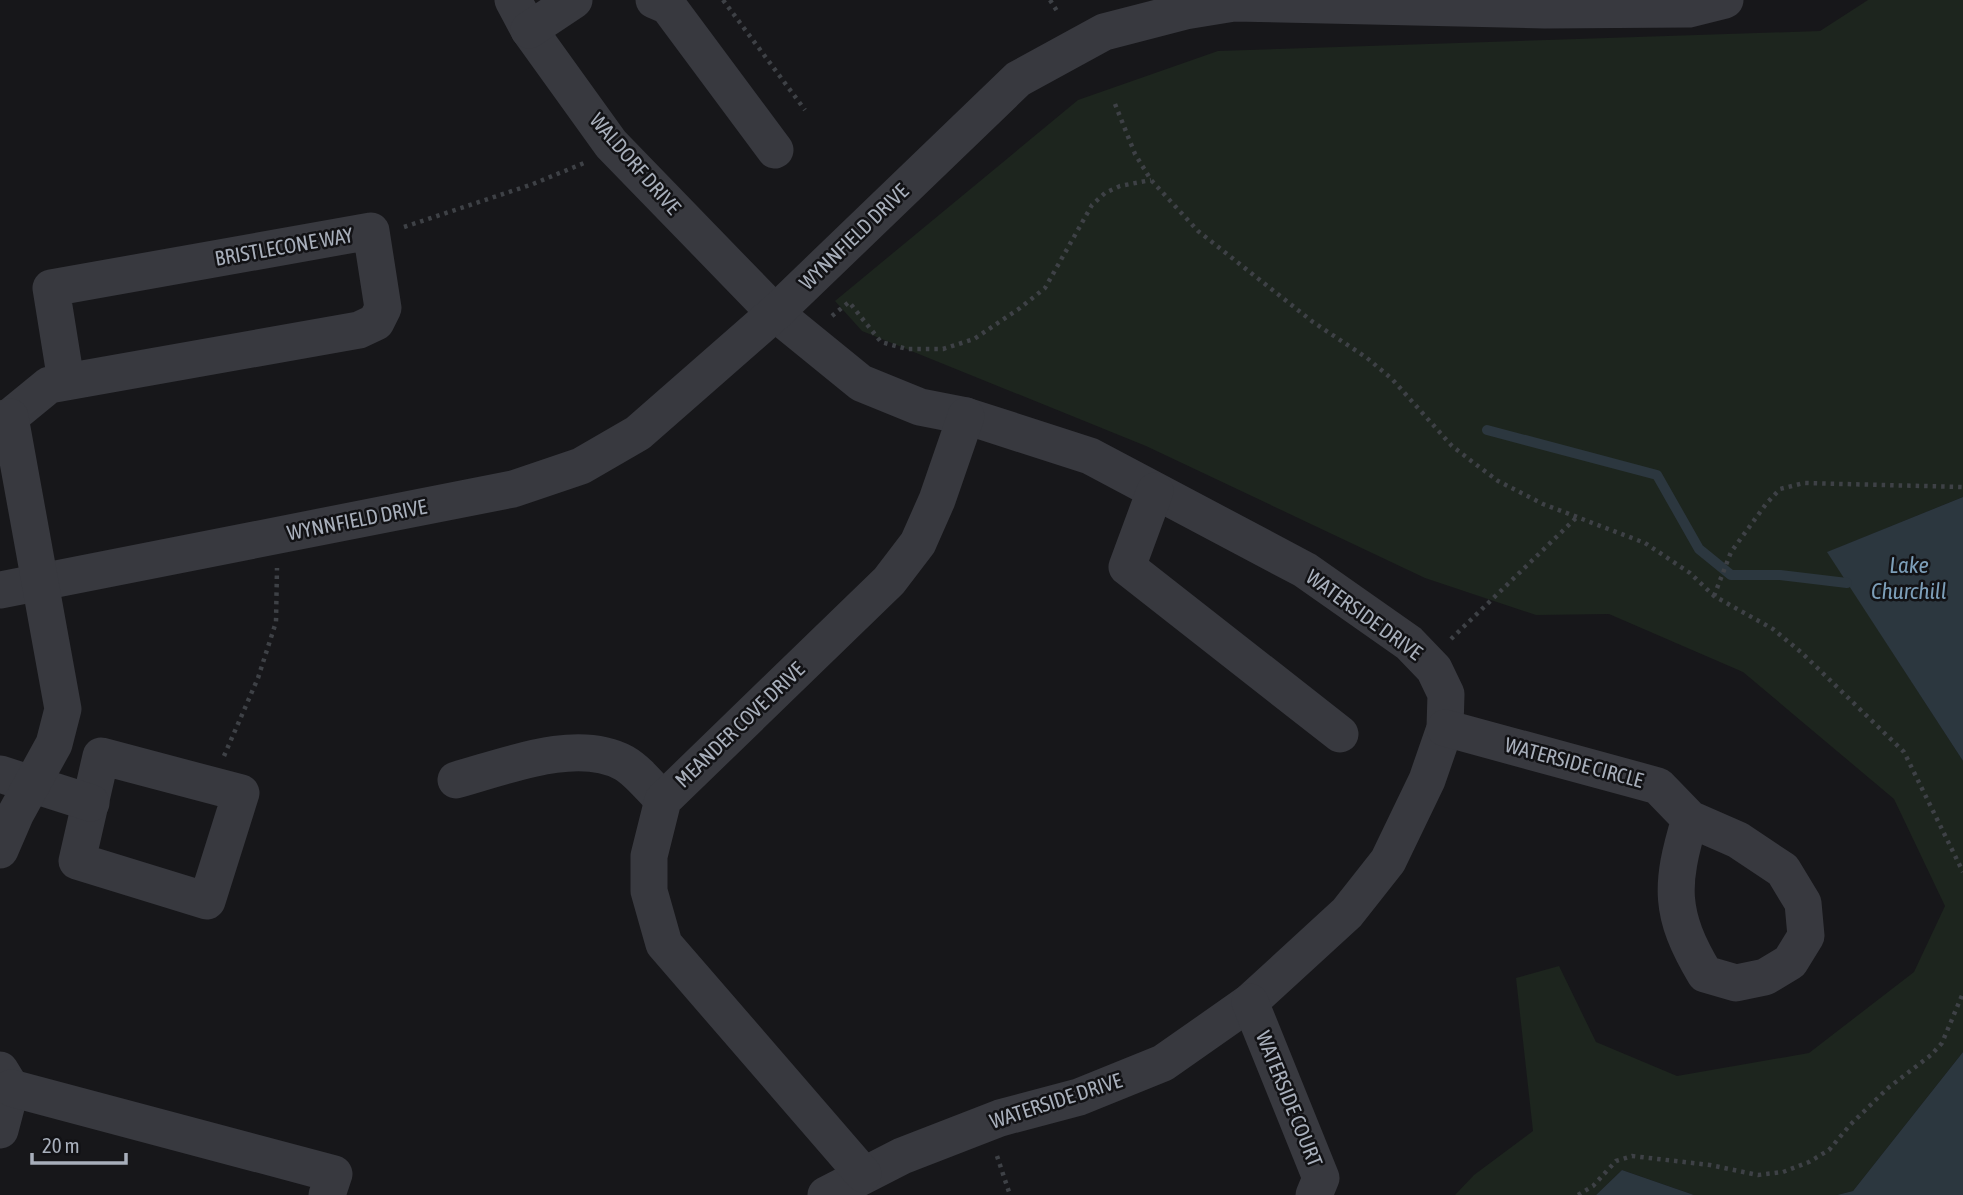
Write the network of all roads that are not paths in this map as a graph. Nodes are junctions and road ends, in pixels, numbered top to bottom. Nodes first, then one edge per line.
1 (573, 0) edge
2 (654, 0) edge
3 (1725, 0) edge
4 (1184, 5) edge
5 (1545, 5) edge
6 (521, 15) edge
7 (775, 150) dead end
8 (775, 313) junction
9 (66, 381) junction
10 (967, 416) junction
11 (5, 418) edge
12 (1155, 491) junction
13 (41, 582) junction
14 (0, 590) edge
15 (1445, 728) junction
16 (1340, 734) dead end
17 (16, 779) edge
18 (456, 780) dead end
19 (663, 800) junction
20 (92, 803) junction
21 (1690, 819) junction
22 (0, 850) edge
23 (1251, 1002) junction
24 (5, 1079) edge
25 (0, 1130) edge
26 (863, 1174) junction
27 (327, 1195) edge
28 (826, 1195) edge
29 (1314, 1195) edge

1 - 6 street
2 - 7 street
3 - 5 street, WYNNFIELD DRIVE
4 - 5 street, WYNNFIELD DRIVE
4 - 8 street, WYNNFIELD DRIVE
6 - 8 street, WALDORF DRIVE
8 - 10 street, WATERSIDE DRIVE
8 - 13 street, WYNNFIELD DRIVE
9 - 9 street, BRISTLECONE WAY
9 - 11 street, BRISTLECONE WAY
10 - 12 street, WATERSIDE DRIVE
10 - 19 street, MEANDER COVE DRIVE
11 - 13 street, BRISTLECONE WAY
12 - 15 street, WATERSIDE DRIVE
12 - 16 street
13 - 14 street, WYNNFIELD DRIVE
13 - 17 street, BRISTLECONE WAY
15 - 21 street, WATERSIDE CIRCLE
15 - 23 street, WATERSIDE DRIVE
17 - 20 street
17 - 22 street, BRISTLECONE WAY
18 - 19 street
19 - 26 street, MEANDER COVE DRIVE
20 - 20 street
21 - 21 street, WATERSIDE CIRCLE
23 - 26 street, WATERSIDE DRIVE
23 - 29 street, WATERSIDE COURT
24 - 25 street
24 - 27 street
26 - 28 street, WATERSIDE DRIVE

